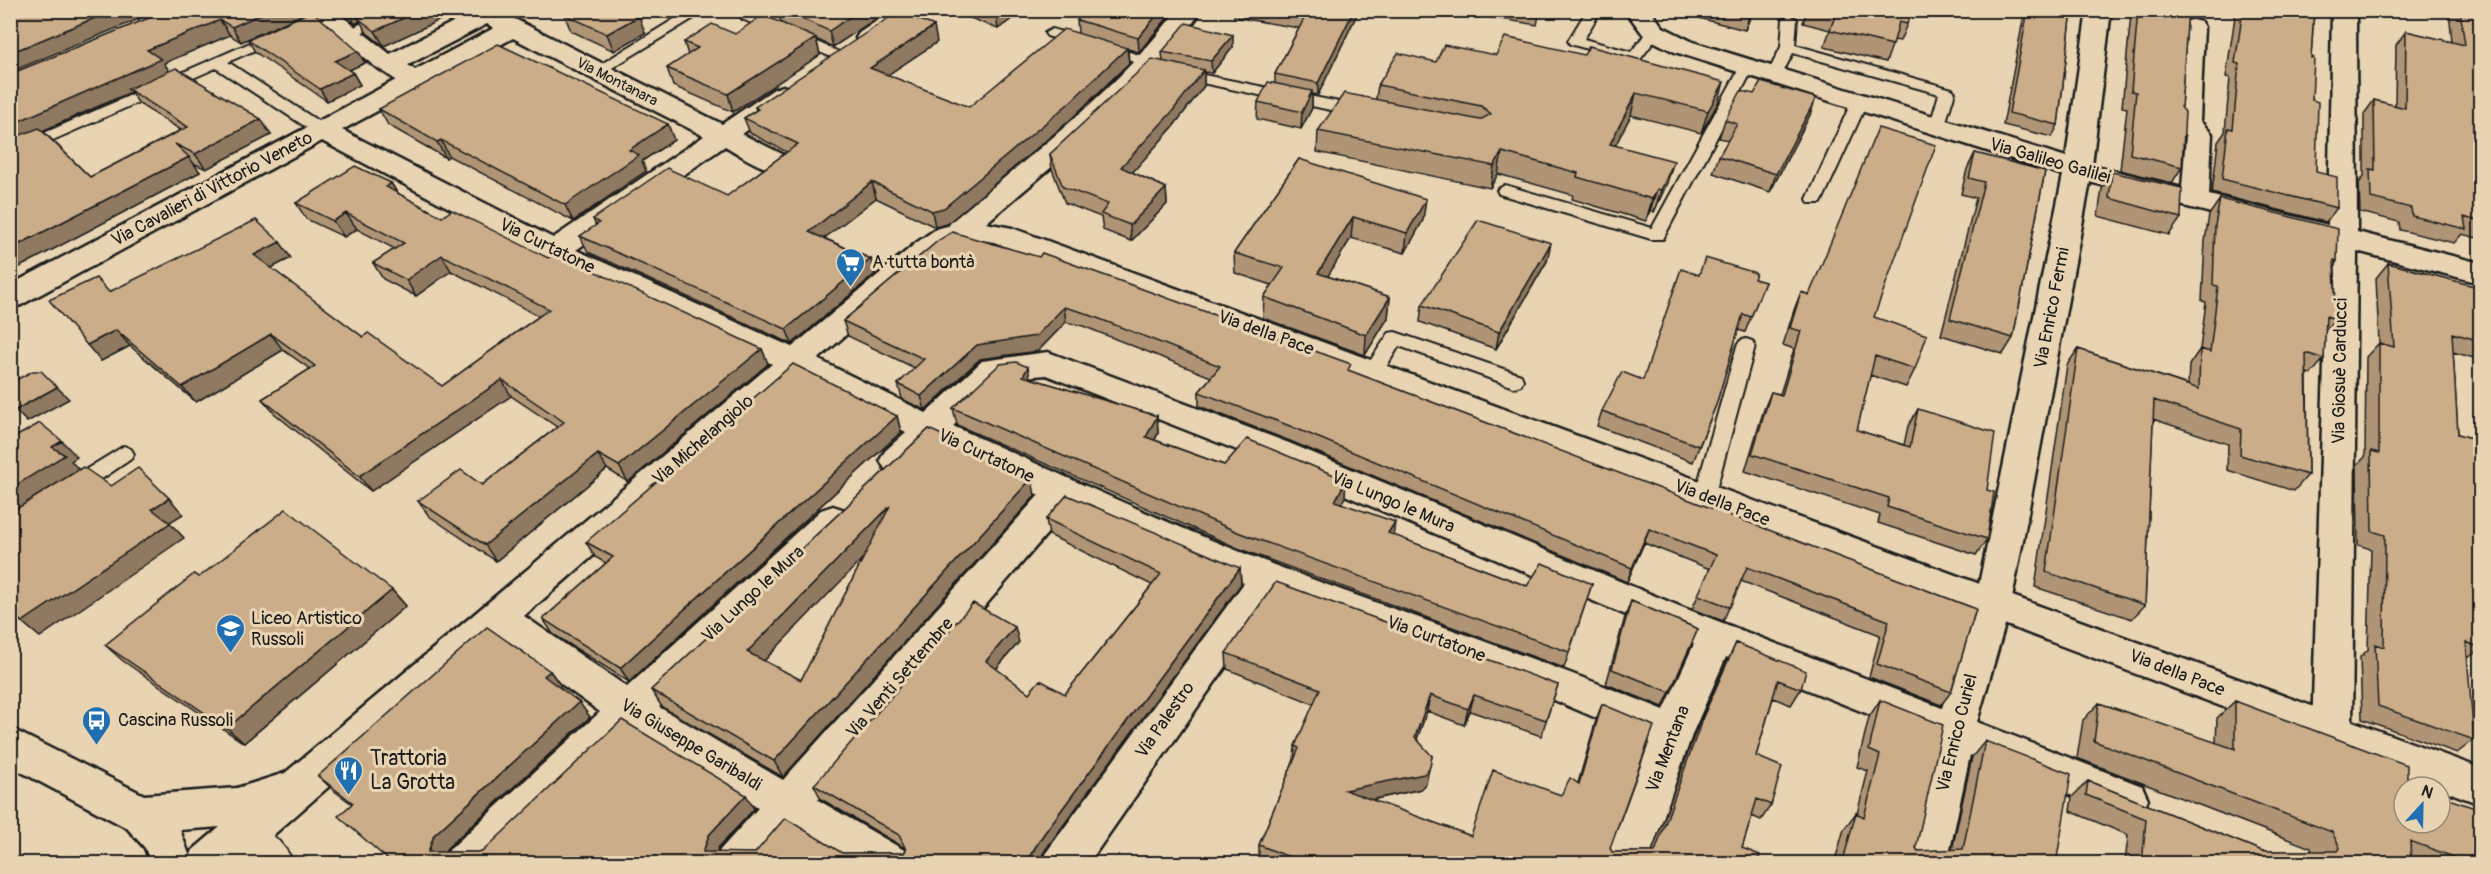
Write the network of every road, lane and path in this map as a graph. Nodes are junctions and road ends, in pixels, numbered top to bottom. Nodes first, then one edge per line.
1 (400, 10) edge
2 (700, 10) edge
3 (755, 10) edge
4 (910, 10) edge
5 (1190, 10) edge
6 (1594, 10) edge
7 (1637, 10) edge
8 (2099, 10) edge
9 (2344, 10) edge
10 (317, 15) edge
11 (499, 18) edge
12 (1790, 19) dead end
13 (2192, 27) dead end
14 (291, 28) edge
15 (1654, 32) junction
16 (1052, 33) dead end
17 (348, 34) junction
18 (1788, 47) junction
19 (841, 56) junction
20 (218, 62) junction
21 (1146, 65) junction
22 (1747, 67) junction
23 (597, 71) junction
24 (404, 74) junction
25 (1775, 75) junction
26 (1859, 103) junction
27 (1373, 114) edge
28 (1937, 128) junction
29 (321, 130) junction
30 (720, 135) junction
31 (10, 154) edge
32 (778, 163) edge
33 (2078, 170) junction
34 (1506, 190) dead end
35 (1815, 200) dead end
36 (2195, 201) junction
37 (961, 229) junction
38 (2341, 238) junction
39 (554, 251) junction
40 (2481, 273) edge
41 (10, 298) edge
42 (1746, 346) dead end
43 (794, 361) junction
44 (1373, 372) junction
45 (1514, 380) dead end
46 (929, 429) junction
47 (124, 454) dead end
48 (1063, 491) junction
49 (1704, 497) junction
50 (58, 498) edge
51 (1268, 578) junction
52 (1993, 604) junction
53 (498, 618) junction
54 (1716, 637) junction
55 (629, 710) junction
56 (1955, 730) junction
57 (2332, 731) junction
58 (1673, 732) junction
59 (10, 746) edge
60 (302, 784) junction
61 (2481, 786) edge
62 (789, 803) junction
63 (2163, 812) edge
64 (141, 814) junction
65 (244, 835) junction
66 (172, 864) edge
67 (208, 864) edge
68 (275, 864) edge
69 (464, 864) edge
70 (735, 864) edge
71 (889, 864) edge
72 (1063, 864) edge
73 (1626, 864) edge
74 (1926, 864) edge

1 - 17 lane
2 - 23 lane
3 - 19 lane
4 - 19 street
5 - 21 street, Via Michelangiolo
6 - 15 lane
7 - 15 street, Via Galileo Galilei
8 - 33 street, Via Enrico Fermi
9 - 38 street, Via Giosuè Carducci
10 - 17 street
11 - 23 street, Via Montanara
11 - 24 street, Via Cavalieri di Vittorio Veneto
12 - 18 lane
13 - 36 street
14 - 20 lane
15 - 22 street, Via Galileo Galilei
16 - 21 lane
17 - 24 street
18 - 25 lane
18 - 28 lane
19 - 30 street
20 - 29 lane
20 - 31 lane
21 - 27 lane
21 - 37 street, Via Michelangiolo
22 - 25 street, Via Galileo Galilei
22 - 34 lane
23 - 30 street, Via Montanara
24 - 29 street, Via Cavalieri di Vittorio Veneto
25 - 26 street, Via Galileo Galilei
26 - 28 street, Via Galileo Galilei
26 - 35 lane
28 - 33 street, Via Galileo Galilei
29 - 39 street, Via Curtatone
29 - 41 street, Via Cavalieri di Vittorio Veneto
30 - 32 street, Via Montanara
30 - 39 street
33 - 36 street, Via Galileo Galilei
33 - 52 street, Via Enrico Fermi
36 - 38 street, Via Galileo Galilei
37 - 43 street, Via Michelangiolo
37 - 44 street, Via della Pace
38 - 40 street, Via Galileo Galilei
38 - 57 street, Via Giosuè Carducci
39 - 43 street, Via Curtatone
42 - 49 lane
43 - 46 street, Via Curtatone
43 - 53 street, Via Michelangiolo
44 - 45 lane
44 - 49 street, Via della Pace
46 - 48 street, Via Curtatone
46 - 54 street, Via Lungo le Mura
46 - 55 street, Via Lungo le Mura
47 - 50 lane
48 - 51 street, Via Curtatone
48 - 62 street, Via Venti Settembre
49 - 52 street, Via della Pace
51 - 58 street, Via Curtatone
51 - 72 street, Via Palestro
52 - 56 street, Via Enrico Curiel
52 - 57 street, Via della Pace
53 - 55 street, Via Giuseppe Garibaldi
53 - 60 street, Via Michelangiolo
54 - 56 street, Via Lungo le Mura
54 - 58 street, Via Mentana
55 - 62 street, Via Giuseppe Garibaldi
55 - 69 street, Via Lungo le Mura
56 - 63 street, Via Lungo le Mura
56 - 74 street, Via Enrico Curiel
57 - 61 street, Via della Pace
58 - 73 street, Via Mentana
59 - 64 street
60 - 64 street
60 - 65 street, Via Michelangiolo
62 - 70 street, Via Venti Settembre
62 - 71 street, Via Giuseppe Garibaldi
64 - 66 street
65 - 67 street, Via Michelangiolo
65 - 68 street

